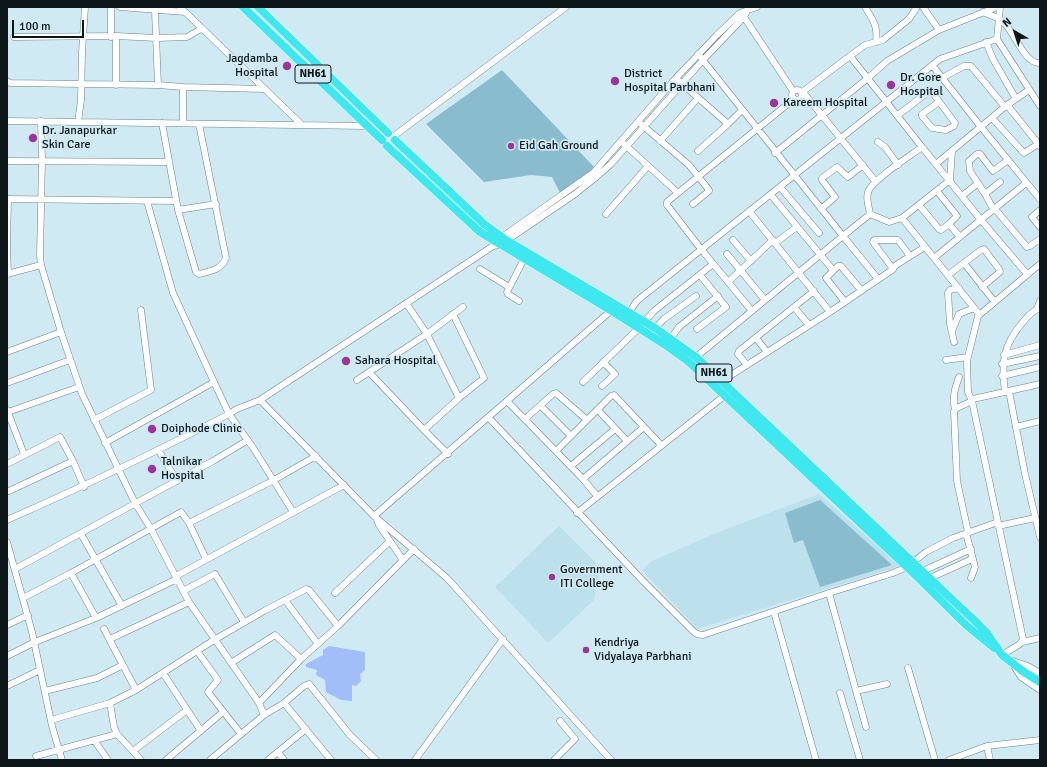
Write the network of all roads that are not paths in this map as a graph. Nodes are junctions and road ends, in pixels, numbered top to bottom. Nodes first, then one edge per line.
1 (85, 7) edge
2 (111, 7) edge
3 (120, 7) edge
4 (125, 7) edge
5 (180, 7) edge
6 (243, 7) edge
7 (258, 7) edge
8 (566, 7) edge
9 (757, 7) edge
10 (865, 7) edge
11 (917, 7) edge
12 (923, 7) edge
13 (999, 7) edge
14 (155, 10) junction
15 (185, 12) junction
16 (983, 12) junction
17 (742, 15) junction
18 (999, 19) junction
19 (201, 28) junction
20 (939, 30) junction
21 (717, 35) junction
22 (14, 37) dead end
23 (83, 37) junction
24 (113, 37) junction
25 (157, 38) junction
26 (997, 39) junction
27 (722, 40) junction
28 (876, 42) junction
29 (986, 42) junction
30 (850, 56) junction
31 (700, 57) junction
32 (1040, 63) edge
33 (932, 65) junction
34 (676, 78) junction
35 (868, 78) junction
36 (942, 78) junction
37 (7, 81) edge
38 (681, 83) junction
39 (81, 84) junction
40 (116, 85) junction
41 (158, 85) junction
42 (184, 87) junction
43 (265, 89) junction
44 (1029, 90) junction
45 (793, 91) junction
46 (1040, 92) edge
47 (802, 93) junction
48 (1034, 96) junction
49 (698, 98) junction
50 (1016, 98) junction
51 (794, 99) junction
52 (886, 101) junction
53 (939, 102) junction
54 (1006, 106) junction
55 (1040, 106) edge
56 (742, 110) junction
57 (822, 115) junction
58 (898, 116) junction
59 (992, 118) junction
60 (7, 121) edge
61 (41, 121) junction
62 (638, 121) junction
63 (78, 122) junction
64 (162, 123) junction
65 (183, 123) junction
66 (199, 124) junction
67 (379, 124) junction
68 (728, 124) junction
69 (302, 125) junction
70 (367, 126) junction
71 (644, 126) junction
72 (981, 127) junction
73 (757, 129) junction
74 (392, 136) junction
75 (841, 139) junction
76 (660, 140) junction
77 (620, 142) junction
78 (878, 142) dead end
79 (385, 143) junction
80 (1039, 145) edge
81 (627, 147) junction
82 (922, 147) junction
83 (698, 151) dead end
84 (952, 151) junction
85 (776, 153) junction
86 (42, 160) junction
87 (1008, 160) junction
88 (7, 161) edge
89 (168, 162) junction
90 (936, 164) junction
91 (863, 165) junction
92 (898, 165) junction
93 (648, 166) junction
94 (699, 176) junction
95 (794, 176) junction
96 (950, 180) junction
97 (876, 182) junction
98 (1000, 182) dead end
99 (1026, 183) junction
100 (977, 184) junction
101 (780, 187) junction
102 (937, 191) junction
103 (678, 193) junction
104 (985, 194) junction
105 (771, 195) junction
106 (962, 196) junction
107 (7, 199) edge
108 (41, 199) junction
109 (1040, 199) edge
110 (147, 201) junction
111 (176, 201) junction
112 (216, 204) junction
113 (693, 204) dead end
114 (918, 205) junction
115 (821, 209) junction
116 (994, 209) junction
117 (178, 210) junction
118 (1040, 210) edge
119 (749, 211) junction
120 (606, 214) dead end
121 (870, 214) junction
122 (902, 218) junction
123 (981, 220) junction
124 (949, 224) junction
125 (797, 227) junction
126 (1040, 227) edge
127 (819, 232) dead end
128 (843, 236) junction
129 (960, 237) junction
130 (1040, 239) edge
131 (733, 240) dead end
132 (499, 242) junction
133 (774, 242) junction
134 (7, 247) edge
135 (925, 247) junction
136 (701, 249) junction
137 (727, 254) dead end
138 (820, 255) junction
139 (910, 256) junction
140 (934, 258) junction
141 (524, 259) junction
142 (751, 260) junction
143 (964, 263) junction
144 (714, 264) junction
145 (1040, 264) edge
146 (41, 265) junction
147 (480, 269) dead end
148 (893, 269) junction
149 (741, 270) junction
150 (833, 270) junction
151 (799, 273) junction
152 (8, 274) edge
153 (700, 274) junction
154 (1027, 274) junction
155 (948, 275) junction
156 (878, 279) junction
157 (728, 282) junction
158 (510, 287) junction
159 (982, 287) junction
160 (959, 288) junction
161 (861, 290) junction
162 (814, 291) junction
163 (696, 296) dead end
164 (718, 296) junction
165 (765, 300) junction
166 (519, 301) dead end
167 (1040, 301) edge
168 (845, 302) junction
169 (994, 302) junction
170 (406, 303) junction
171 (463, 307) dead end
172 (794, 307) junction
173 (615, 308) junction
174 (974, 308) junction
175 (1039, 309) edge
176 (141, 310) dead end
177 (752, 311) junction
178 (830, 312) junction
179 (452, 314) junction
180 (979, 314) junction
181 (627, 316) junction
182 (641, 325) junction
183 (809, 326) junction
184 (655, 328) junction
185 (697, 329) dead end
186 (952, 331) junction
187 (61, 332) junction
188 (427, 334) junction
189 (671, 338) junction
190 (756, 338) junction
191 (954, 342) dead end
192 (1040, 345) edge
193 (7, 351) edge
194 (767, 352) junction
195 (1004, 355) junction
196 (696, 356) junction
197 (1040, 356) edge
198 (968, 357) junction
199 (70, 360) junction
200 (946, 360) dead end
201 (603, 362) junction
202 (1002, 364) junction
203 (747, 365) junction
204 (1040, 367) edge
205 (369, 372) junction
206 (1002, 376) junction
207 (959, 377) dead end
208 (357, 380) dead end
209 (214, 382) junction
210 (583, 382) dead end
211 (7, 383) edge
212 (724, 383) junction
213 (1040, 384) edge
214 (602, 386) dead end
215 (79, 387) junction
216 (1007, 392) junction
217 (722, 394) junction
218 (459, 398) junction
219 (260, 400) junction
220 (972, 401) junction
221 (508, 402) junction
222 (540, 406) junction
223 (598, 410) junction
224 (955, 410) junction
225 (7, 411) edge
226 (229, 414) junction
227 (489, 418) junction
228 (526, 419) junction
229 (94, 420) junction
230 (587, 420) junction
231 (1040, 421) edge
232 (644, 427) junction
233 (1016, 427) junction
234 (616, 429) junction
235 (424, 430) junction
236 (571, 436) junction
237 (248, 440) junction
238 (627, 441) junction
239 (105, 443) junction
240 (661, 445) junction
241 (159, 451) junction
242 (556, 451) junction
243 (24, 454) junction
244 (448, 454) junction
245 (316, 456) junction
246 (73, 461) junction
247 (7, 464) edge
248 (571, 466) junction
249 (118, 470) junction
250 (583, 479) junction
251 (274, 480) junction
252 (177, 481) junction
253 (344, 485) junction
254 (84, 487) junction
255 (9, 491) dead end
256 (597, 496) junction
257 (135, 503) junction
258 (293, 512) junction
259 (577, 512) junction
260 (375, 517) junction
261 (1035, 518) junction
262 (7, 520) edge
263 (189, 523) junction
264 (998, 524) junction
265 (151, 529) junction
266 (967, 533) junction
267 (81, 534) junction
268 (1040, 537) edge
269 (7, 542) edge
270 (389, 542) junction
271 (971, 549) junction
272 (414, 550) junction
273 (206, 559) junction
274 (972, 559) junction
275 (95, 560) junction
276 (403, 560) junction
277 (910, 564) junction
278 (15, 569) junction
279 (923, 571) junction
280 (71, 573) junction
281 (177, 577) junction
282 (930, 578) junction
283 (971, 578) dead end
284 (183, 591) junction
285 (335, 593) dead end
286 (828, 593) junction
287 (23, 598) junction
288 (285, 600) junction
289 (189, 602) junction
290 (122, 606) junction
291 (774, 612) junction
292 (28, 615) junction
293 (96, 618) junction
294 (244, 622) junction
295 (7, 625) edge
296 (338, 626) junction
297 (104, 629) dead end
298 (1040, 638) edge
299 (110, 639) junction
300 (503, 639) junction
301 (214, 640) junction
302 (35, 642) junction
303 (1022, 642) junction
304 (318, 644) junction
305 (197, 651) junction
306 (1000, 653) junction
307 (7, 656) edge
308 (301, 659) junction
309 (1009, 660) junction
310 (231, 664) junction
311 (123, 665) junction
312 (908, 668) dead end
313 (40, 670) junction
314 (163, 673) junction
315 (1040, 673) edge
316 (1040, 682) edge
317 (887, 684) dead end
318 (7, 686) edge
319 (136, 690) junction
320 (1040, 690) edge
321 (45, 691) junction
322 (856, 691) junction
323 (840, 693) dead end
324 (110, 703) junction
325 (259, 703) junction
326 (284, 703) junction
327 (187, 710) junction
328 (223, 712) junction
329 (264, 715) junction
330 (51, 720) junction
331 (560, 721) dead end
332 (578, 724) junction
333 (866, 727) dead end
334 (306, 729) junction
335 (201, 730) junction
336 (569, 732) junction
337 (117, 734) junction
338 (241, 734) junction
339 (94, 740) junction
340 (1040, 740) edge
341 (988, 746) junction
342 (59, 749) junction
343 (133, 751) junction
344 (278, 752) junction
345 (36, 756) dead end
346 (107, 759) edge
347 (62, 760) edge
348 (141, 760) edge
349 (166, 760) edge
350 (210, 760) edge
351 (268, 760) edge
352 (284, 760) edge
353 (331, 760) edge
354 (376, 760) edge
355 (415, 760) edge
356 (554, 760) edge
357 (611, 760) edge
358 (816, 760) edge
359 (860, 760) edge
360 (935, 760) edge
361 (950, 760) edge
362 (990, 760) edge

1 - 23 street
2 - 24 street
3 - 4 street
4 - 14 street
5 - 15 street
6 - 70 highway, NH61
7 - 67 highway, NH61
8 - 74 street
9 - 17 street
10 - 28 street
11 - 28 street
12 - 20 street
13 - 16 street
13 - 18 street
14 - 15 street
14 - 25 street
15 - 19 street
16 - 18 street
16 - 20 street
17 - 21 street
17 - 27 street
17 - 45 street
18 - 26 street
18 - 32 street
19 - 25 street
19 - 43 street
20 - 35 street
21 - 27 street
21 - 31 street
22 - 23 street
23 - 24 street
23 - 39 street
24 - 25 street
24 - 40 street
25 - 41 street
26 - 29 street
26 - 44 street
27 - 31 street
28 - 30 street
29 - 33 street
29 - 50 street
30 - 35 street
30 - 47 street
31 - 34 street
31 - 38 street
31 - 56 street
33 - 36 street
33 - 52 street
34 - 38 street
34 - 62 street
35 - 52 street
35 - 57 street
36 - 54 street
36 - 72 street
37 - 39 street
38 - 49 street
38 - 71 street
39 - 40 street
39 - 63 street
40 - 41 street
41 - 42 street
42 - 43 street
42 - 65 street
43 - 69 street
44 - 48 street
44 - 50 street
45 - 47 street
45 - 51 street
46 - 48 street
47 - 51 street
47 - 57 street
48 - 55 street
49 - 68 street
49 - 76 street
50 - 54 street
51 - 73 street
52 - 58 street
52 - 75 street
53 - 53 street
53 - 58 street
54 - 59 street
54 - 80 street
56 - 68 street
56 - 73 street
57 - 75 street
57 - 85 street
58 - 82 street
59 - 72 street
59 - 80 street
60 - 61 street
61 - 63 street
61 - 86 street
62 - 71 street
62 - 77 street
63 - 64 street
64 - 65 street
64 - 89 street
65 - 66 street
66 - 69 street
66 - 112 street
67 - 70 street
67 - 74 highway, NH61
68 - 83 street
69 - 70 street
70 - 79 highway, NH61
71 - 76 street
71 - 81 street
72 - 84 street
72 - 87 street
73 - 85 street
73 - 94 street
74 - 79 highway
74 - 79 highway
74 - 132 highway, NH61
75 - 91 street
75 - 95 street
76 - 94 street
77 - 81 street
77 - 132 street
78 - 92 street
79 - 132 highway, NH61
81 - 93 street
81 - 132 street
82 - 90 street
82 - 92 street
84 - 90 street
84 - 96 street
85 - 95 street
86 - 88 street
86 - 89 street
86 - 108 street
87 - 99 street
87 - 100 street
89 - 111 street
90 - 96 street
91 - 97 street
91 - 115 street
92 - 97 street
93 - 103 street
93 - 120 street
94 - 103 street
94 - 113 street
95 - 101 street
95 - 115 street
96 - 102 street
96 - 106 street
97 - 121 street
98 - 104 street
99 - 109 street
99 - 116 street
100 - 104 street
100 - 106 street
101 - 105 street
101 - 127 street
102 - 114 street
102 - 124 street
103 - 136 street
104 - 116 street
105 - 119 street
105 - 125 street
106 - 123 street
107 - 108 street
107 - 134 street
108 - 110 street
108 - 146 street
110 - 111 street
110 - 209 street
111 - 117 street
112 - 117 street
112 - 117 street
114 - 122 street
114 - 124 street
115 - 128 street
116 - 123 street
116 - 130 street
118 - 126 street
119 - 133 street
119 - 136 street
121 - 122 street
121 - 128 street
122 - 135 street
123 - 129 street
123 - 154 street
124 - 129 street
125 - 133 street
125 - 138 street
128 - 138 street
128 - 156 street
129 - 140 street
131 - 142 street
132 - 141 highway, NH61
132 - 170 street
132 - 173 highway, NH61
133 - 142 street
133 - 151 street
134 - 152 street
135 - 139 street
135 - 140 street
136 - 144 street
136 - 181 street
137 - 149 street
138 - 150 street
138 - 151 street
139 - 148 street
139 - 148 street
140 - 155 street
141 - 158 street
141 - 173 highway, NH61
142 - 149 street
143 - 155 street
143 - 159 street
143 - 159 street
144 - 153 street
144 - 157 street
145 - 154 street
146 - 152 street
146 - 187 street
147 - 158 street
148 - 156 street
149 - 157 street
149 - 165 street
150 - 161 street
150 - 168 street
151 - 162 street
151 - 165 street
153 - 164 street
153 - 182 street
154 - 169 street
155 - 160 street
156 - 161 street
157 - 177 street
158 - 166 street
159 - 169 street
160 - 174 street
160 - 186 street
161 - 168 street
162 - 172 street
162 - 178 street
163 - 184 street
164 - 185 street
164 - 189 street
165 - 177 street
167 - 175 street
168 - 178 street
169 - 180 street
170 - 188 street
170 - 219 street
171 - 179 street
172 - 183 street
172 - 190 street
173 - 181 highway, NH61
173 - 221 street
174 - 180 street
174 - 186 street
175 - 195 street
176 - 229 street
177 - 196 street
178 - 183 street
179 - 188 street
179 - 218 street
180 - 198 street
181 - 182 highway, NH61
182 - 184 highway, NH61
182 - 201 street
182 - 217 highway, NH61
183 - 194 street
184 - 189 highway, NH61
186 - 191 street
187 - 193 street
187 - 199 street
188 - 205 street
188 - 218 street
189 - 196 highway, NH61
190 - 194 street
190 - 203 street
192 - 195 street
194 - 203 street
195 - 202 street
196 - 212 highway, NH61
197 - 202 street
198 - 200 street
198 - 220 street
199 - 211 street
199 - 215 street
201 - 210 street
201 - 214 street
202 - 206 street
203 - 212 street
204 - 206 street
205 - 208 street
205 - 235 street
206 - 216 street
207 - 224 street
209 - 226 street
209 - 239 street
212 - 217 highway
212 - 277 highway, NH61
213 - 216 street
215 - 225 street
215 - 229 street
216 - 220 street
216 - 233 street
217 - 240 street
217 - 277 highway, NH61
218 - 235 street
219 - 226 street
219 - 245 street
220 - 224 street
220 - 264 street
221 - 227 street
221 - 228 street
222 - 228 street
222 - 230 street
222 - 236 street
223 - 230 street
223 - 232 street
223 - 234 street
224 - 266 street
225 - 243 street
226 - 237 street
226 - 241 street
227 - 244 street
227 - 259 street
228 - 242 street
229 - 239 street
230 - 236 street
231 - 233 street
232 - 238 street
232 - 240 street
233 - 261 street
234 - 238 street
234 - 248 street
235 - 244 street
236 - 242 street
237 - 251 street
237 - 252 street
238 - 250 street
239 - 249 street
240 - 256 street
241 - 249 street
241 - 252 street
242 - 248 street
243 - 246 street
243 - 247 street
244 - 260 street
245 - 251 street
245 - 253 street
246 - 254 street
246 - 255 street
248 - 250 street
249 - 254 street
249 - 257 street
250 - 256 street
251 - 258 street
251 - 263 street
252 - 257 street
253 - 258 street
253 - 260 street
254 - 262 street
256 - 259 street
257 - 265 street
257 - 267 street
258 - 273 street
259 - 291 street
260 - 270 street
260 - 272 street
261 - 264 street
261 - 268 street
263 - 265 street
263 - 273 street
264 - 266 street
264 - 303 street
265 - 275 street
265 - 281 street
266 - 271 street
266 - 277 street
267 - 275 street
267 - 278 street
269 - 278 street
270 - 276 street
270 - 285 street
271 - 274 street
271 - 279 street
272 - 276 street
272 - 300 street
273 - 281 street
274 - 282 street
274 - 283 street
275 - 280 street
275 - 290 street
276 - 296 street
277 - 279 highway, NH61
277 - 286 street
277 - 306 highway, NH61
278 - 287 street
279 - 282 highway, NH61
280 - 287 street
280 - 293 street
281 - 284 street
281 - 290 street
282 - 306 highway, NH61
284 - 289 street
284 - 294 street
286 - 291 street
286 - 322 street
287 - 292 street
288 - 294 street
288 - 296 street
288 - 304 street
289 - 299 street
289 - 301 street
290 - 293 street
291 - 358 street
292 - 295 street
292 - 302 street
293 - 302 street
294 - 301 street
296 - 304 street
297 - 299 street
298 - 303 street
299 - 311 street
300 - 332 street
300 - 355 street
301 - 305 street
301 - 310 street
302 - 307 street
302 - 313 street
303 - 306 street
304 - 308 street
305 - 314 street
305 - 328 street
306 - 309 highway, NH61
308 - 310 street
308 - 325 street
309 - 315 street
309 - 316 highway, NH61
309 - 320 street
310 - 325 street
311 - 319 street
311 - 321 street
312 - 360 street
313 - 318 street
313 - 321 street
314 - 319 street
314 - 327 street
317 - 322 street
319 - 324 street
321 - 330 street
322 - 333 street
323 - 359 street
324 - 330 street
324 - 337 street
325 - 329 street
326 - 329 street
326 - 334 street
326 - 354 street
327 - 335 street
327 - 343 street
328 - 335 street
328 - 338 street
329 - 338 street
330 - 342 street
331 - 336 street
332 - 336 street
332 - 357 street
334 - 344 street
334 - 353 street
335 - 349 street
336 - 356 street
337 - 339 street
337 - 343 street
338 - 350 street
339 - 342 street
339 - 346 street
340 - 341 street
341 - 361 street
341 - 362 street
342 - 345 street
342 - 347 street
343 - 348 street
344 - 351 street
344 - 352 street

